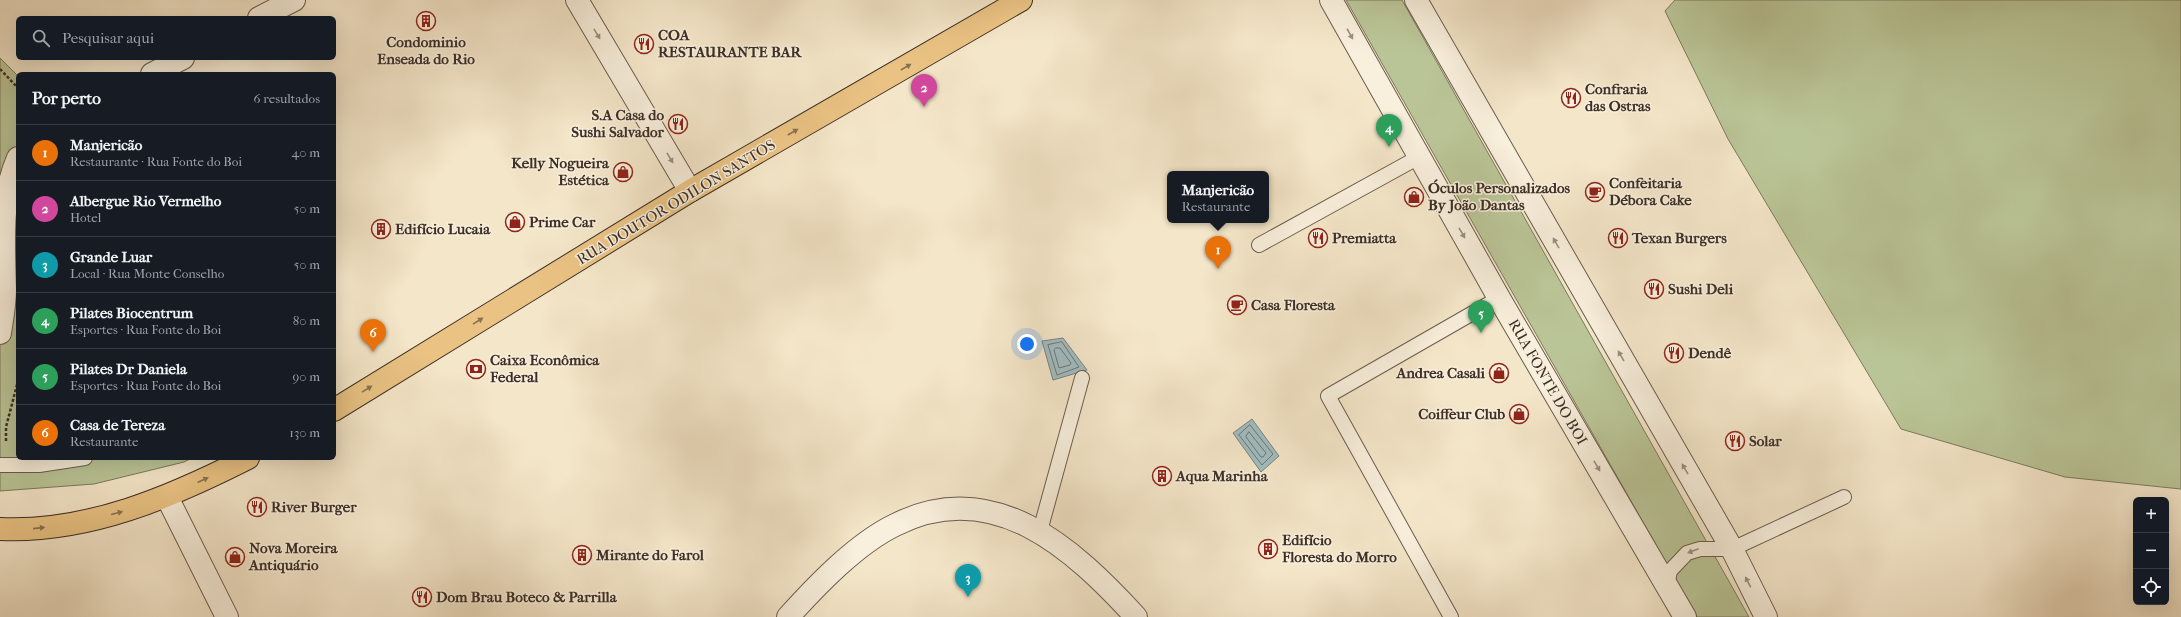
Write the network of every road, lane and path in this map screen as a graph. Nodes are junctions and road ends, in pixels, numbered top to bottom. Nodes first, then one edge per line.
1 (294, 0) edge
2 (577, 0) edge
3 (1021, 0) edge
4 (1331, 0) edge
5 (1416, 0) edge
6 (263, 16) edge
7 (179, 60) edge
8 (0, 68) edge
9 (156, 72) edge
10 (16, 86) edge
11 (1419, 157) junction
12 (16, 161) edge
13 (690, 191) junction
14 (1259, 245) dead end
15 (1499, 298) junction
16 (0, 333) edge
17 (1082, 378) dead end
18 (16, 390) edge
19 (336, 409) edge
20 (72, 460) edge
21 (244, 460) edge
22 (3, 465) edge
23 (167, 497) junction
24 (1844, 497) dead end
25 (0, 529) edge
26 (1040, 531) junction
27 (1732, 549) junction
28 (1667, 586) junction
29 (227, 617) edge
30 (788, 617) edge
31 (1136, 617) edge
32 (1451, 617) edge
33 (1684, 617) edge
34 (1766, 617) edge

1 - 6 street
2 -> 13 street
13 -> 3 main road, RUA DOUTOR ODILON SANTOS
4 -> 11 street, RUA FONTE DO BOI
27 -> 5 street
7 - 9 street
8 - 10 path
11 - 14 lane
11 -> 15 street, RUA FONTE DO BOI
12 - 16 street
19 -> 13 main road, RUA DOUTOR ODILON SANTOS
15 -> 28 street, RUA FONTE DO BOI
15 - 32 lane
17 - 26 lane
18 - 22 path
20 - 22 lane
23 -> 21 main road
25 -> 23 main road
23 - 29 street
24 - 27 lane
26 - 30 street
26 - 31 street
27 -> 28 lane
34 -> 27 street
28 - 33 street, RUA FONTE DO BOI

